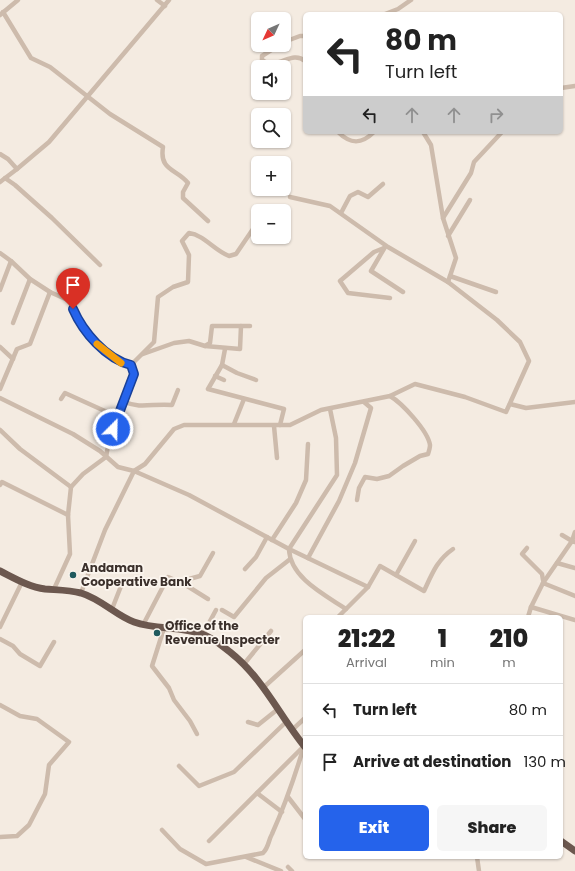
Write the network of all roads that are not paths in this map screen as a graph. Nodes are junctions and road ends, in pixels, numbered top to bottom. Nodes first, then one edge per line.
1 (18, 0) edge
2 (157, 0) edge
3 (169, 0) edge
4 (411, 0) edge
5 (165, 6) junction
6 (390, 12) edge
7 (2, 14) edge
8 (303, 36) edge
9 (291, 39) edge
10 (268, 52) edge
11 (303, 59) edge
12 (575, 86) edge
13 (563, 88) edge
14 (88, 96) junction
15 (340, 134) edge
16 (372, 134) edge
17 (424, 134) edge
18 (500, 134) edge
19 (0, 154) edge
20 (16, 169) junction
21 (5, 178) junction
22 (0, 182) edge
23 (382, 184) dead end
24 (290, 197) dead end
25 (470, 200) dead end
26 (341, 213) junction
27 (443, 218) junction
28 (208, 221) dead end
29 (251, 231) edge
30 (448, 236) junction
31 (386, 247) junction
32 (0, 253) edge
33 (11, 261) junction
34 (100, 265) dead end
35 (450, 276) junction
36 (30, 279) junction
37 (448, 282) junction
38 (0, 290) edge
39 (50, 292) junction
40 (403, 292) dead end
41 (496, 292) dead end
42 (390, 298) dead end
43 (13, 324) dead end
44 (241, 326) junction
45 (250, 326) dead end
46 (205, 346) junction
47 (0, 347) edge
48 (225, 349) junction
49 (142, 355) junction
50 (13, 359) junction
51 (131, 365) junction
52 (222, 365) junction
53 (215, 376) junction
54 (224, 380) dead end
55 (256, 380) dead end
56 (0, 389) edge
57 (178, 390) dead end
58 (390, 396) junction
59 (0, 398) edge
60 (61, 399) dead end
61 (244, 399) junction
62 (125, 402) junction
63 (364, 402) junction
64 (575, 402) edge
65 (510, 404) junction
66 (330, 408) junction
67 (118, 417) junction
68 (234, 424) junction
69 (280, 425) junction
70 (274, 426) junction
71 (0, 430) edge
72 (308, 444) dead end
73 (106, 457) junction
74 (277, 458) dead end
75 (134, 471) junction
76 (0, 485) edge
77 (71, 487) junction
78 (357, 500) dead end
79 (68, 515) junction
80 (575, 532) edge
81 (562, 535) dead end
82 (267, 537) junction
83 (272, 540) junction
84 (415, 542) dead end
85 (573, 542) edge
86 (527, 548) dead end
87 (289, 549) junction
88 (453, 549) dead end
89 (213, 553) dead end
90 (308, 558) junction
91 (289, 560) junction
92 (557, 563) junction
93 (575, 568) edge
94 (245, 569) dead end
95 (0, 571) edge
96 (396, 575) junction
97 (0, 577) edge
98 (20, 581) junction
99 (124, 581) dead end
100 (543, 583) junction
101 (184, 584) junction
102 (368, 588) junction
103 (54, 589) junction
104 (81, 593) junction
105 (575, 596) edge
106 (208, 599) dead end
107 (531, 607) junction
108 (112, 609) junction
109 (346, 609) junction
110 (216, 610) dead end
111 (222, 610) dead end
112 (340, 615) edge
113 (529, 615) edge
114 (558, 615) edge
115 (563, 616) edge
116 (575, 620) edge
117 (143, 625) junction
118 (0, 627) edge
119 (164, 628) junction
120 (271, 631) dead end
121 (203, 634) junction
122 (0, 639) edge
123 (54, 642) dead end
124 (303, 652) edge
125 (244, 664) junction
126 (264, 687) junction
127 (0, 705) edge
128 (278, 709) junction
129 (303, 720) edge
130 (248, 722) dead end
131 (286, 722) junction
132 (292, 730) junction
133 (197, 734) dead end
134 (303, 744) edge
135 (303, 748) edge
136 (303, 752) edge
137 (179, 766) dead end
138 (257, 793) junction
139 (288, 797) junction
140 (282, 812) junction
141 (303, 817) edge
142 (162, 830) dead end
143 (0, 837) edge
144 (209, 841) dead end
145 (563, 843) edge
146 (575, 851) edge
147 (246, 857) junction
148 (477, 859) edge
149 (281, 871) edge
150 (480, 871) edge

1 - 7 street
2 - 5 street
3 - 5 street
4 - 6 street
5 - 14 street
7 - 14 street
8 - 9 street
10 - 11 street
12 - 13 street
14 - 20 street
14 - 28 street
15 - 16 street
17 - 27 street
18 - 27 street
19 - 20 street
20 - 21 street
21 - 22 street
21 - 34 street
23 - 26 street
24 - 26 street
25 - 30 street
26 - 31 street
27 - 30 street
29 - 49 street
30 - 35 street
31 - 37 street
31 - 40 street
31 - 42 street
32 - 33 street
33 - 36 street
33 - 38 street
35 - 37 street
35 - 41 street
36 - 39 street
36 - 43 street
37 - 65 street
39 - 50 street
39 - 51 street
44 - 45 street
44 - 46 street
44 - 48 street
46 - 48 street
46 - 49 street
47 - 50 street
48 - 52 street
49 - 51 street
50 - 56 street
51 - 62 street
52 - 53 street
52 - 55 street
53 - 54 street
53 - 61 street
57 - 62 street
58 - 63 street
58 - 65 street
58 - 78 street
59 - 73 street
60 - 67 street
61 - 68 street
61 - 69 street
62 - 67 street
63 - 66 street
63 - 90 street
64 - 65 street
66 - 69 street
66 - 87 street
67 - 73 street
68 - 70 street
68 - 75 street
69 - 70 street
70 - 74 street
71 - 77 street
72 - 83 street
73 - 75 street
73 - 77 street
75 - 82 street
75 - 104 street
76 - 79 street
77 - 79 street
79 - 103 street
80 - 85 street
81 - 85 street
82 - 83 street
82 - 94 street
83 - 87 street
84 - 96 street
85 - 92 street
86 - 100 street
87 - 90 street
87 - 91 street
88 - 96 street
89 - 101 street
90 - 102 street
91 - 109 street
91 - 111 street
92 - 93 street
92 - 100 street
95 - 98 highway
96 - 102 street
97 - 98 highway
98 - 103 highway
98 - 118 street
99 - 108 street
100 - 105 street
100 - 107 street
101 - 106 street
101 - 117 street
102 - 109 street
103 - 104 highway
104 - 108 highway
107 - 113 street
107 - 114 street
108 - 117 highway
109 - 112 street
110 - 121 street
115 - 116 street
117 - 119 highway
119 - 121 highway
119 - 133 street
120 - 125 street
121 - 125 highway
122 - 123 street
124 - 126 street
125 - 126 highway
126 - 128 highway
127 - 143 street
128 - 130 street
128 - 131 highway
129 - 132 street
131 - 132 highway
131 - 137 street
132 - 134 highway
135 - 138 street
136 - 139 street
138 - 140 street
138 - 144 street
139 - 140 street
139 - 141 street
140 - 147 street
142 - 147 street
145 - 146 highway
147 - 149 street
148 - 150 street

